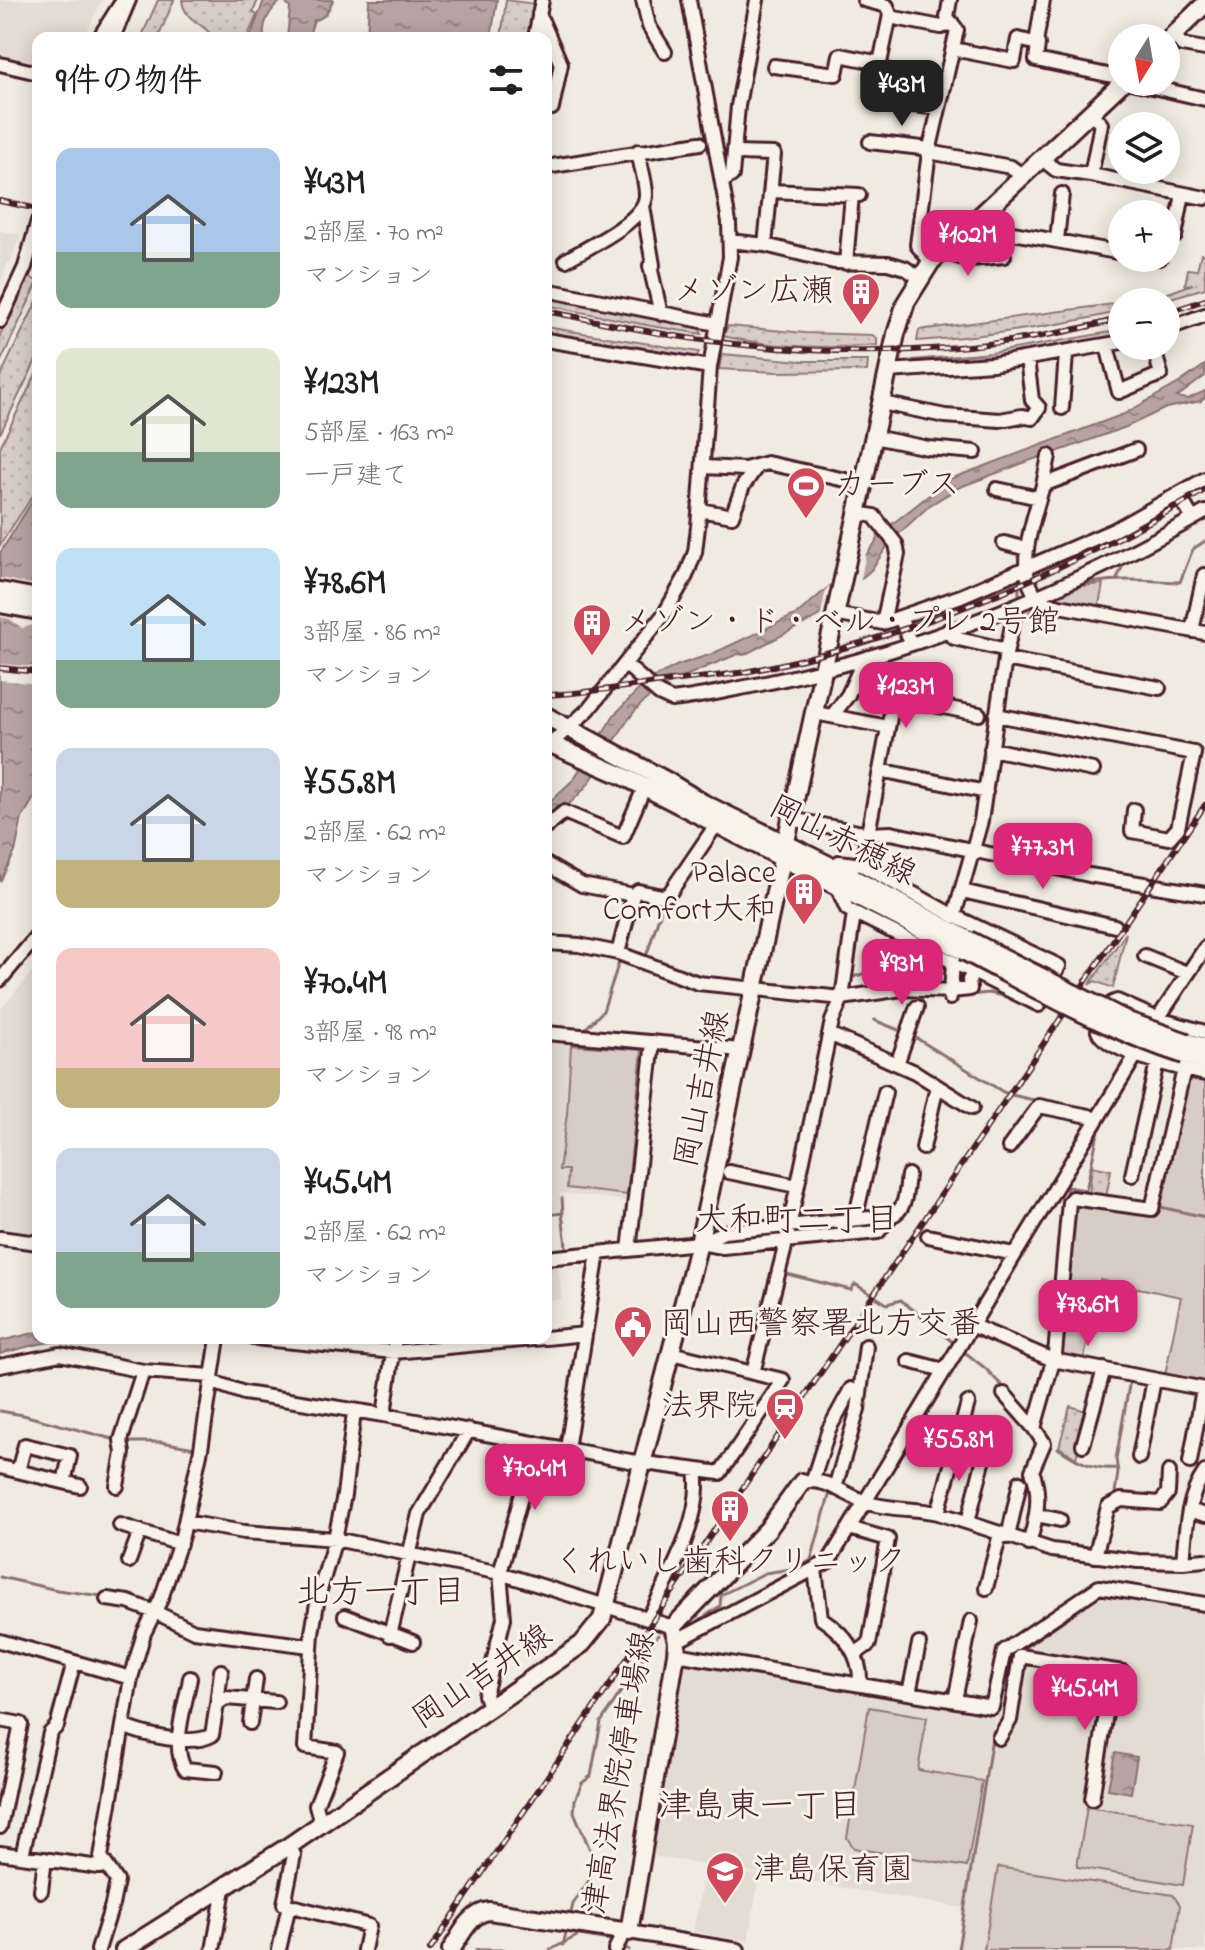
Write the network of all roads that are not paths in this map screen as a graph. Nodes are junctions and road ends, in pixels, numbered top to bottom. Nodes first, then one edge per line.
1 (123, 0) edge
2 (129, 0) edge
3 (542, 0) edge
4 (643, 0) edge
5 (689, 0) edge
6 (757, 0) edge
7 (864, 0) edge
8 (950, 0) edge
9 (1043, 0) edge
10 (1205, 4) edge
11 (539, 14) junction
12 (890, 15) junction
13 (952, 23) junction
14 (1180, 28) edge
15 (103, 32) edge
16 (116, 32) edge
17 (536, 32) edge
18 (547, 32) edge
19 (1036, 43) junction
20 (552, 44) edge
21 (1180, 44) edge
22 (953, 49) junction
23 (1205, 49) edge
24 (665, 52) dead end
25 (0, 64) edge
26 (774, 66) dead end
27 (32, 72) edge
28 (1108, 77) edge
29 (1180, 93) edge
30 (1108, 94) edge
31 (1205, 99) edge
32 (889, 102) dead end
33 (552, 108) dead end
34 (939, 108) junction
35 (1090, 112) junction
36 (870, 142) dead end
37 (700, 143) dead end
38 (638, 151) junction
39 (930, 151) junction
40 (734, 153) junction
41 (1041, 158) junction
42 (552, 166) edge
43 (1022, 175) junction
44 (1091, 175) junction
45 (722, 182) junction
46 (771, 191) junction
47 (1062, 194) dead end
48 (1183, 194) junction
49 (1205, 198) edge
50 (643, 206) junction
51 (1180, 210) edge
52 (969, 225) junction
53 (1057, 240) junction
54 (730, 241) junction
55 (32, 242) edge
56 (765, 245) junction
57 (944, 250) junction
58 (1108, 250) edge
59 (1004, 256) dead end
60 (566, 260) dead end
61 (931, 262) junction
62 (846, 263) junction
63 (920, 278) junction
64 (552, 291) edge
65 (661, 314) junction
66 (1205, 315) edge
67 (0, 321) edge
68 (717, 324) junction
69 (1180, 324) edge
70 (552, 341) edge
71 (1107, 346) joint
72 (1108, 350) edge
73 (1066, 354) junction
74 (1027, 359) junction
75 (1111, 360) edge
76 (1157, 360) edge
77 (710, 367) junction
78 (888, 371) junction
79 (882, 403) junction
80 (1062, 408) dead end
81 (874, 437) junction
82 (1136, 450) dead end
83 (975, 452) dead end
84 (1049, 456) dead end
85 (757, 466) junction
86 (704, 467) junction
87 (1205, 479) edge
88 (864, 484) junction
89 (997, 489) dead end
90 (1038, 494) junction
91 (1178, 494) junction
92 (700, 510) junction
93 (857, 513) junction
94 (1199, 515) edge
95 (1004, 543) dead end
96 (1024, 548) junction
97 (1026, 570) junction
98 (1204, 575) edge
99 (0, 591) edge
100 (32, 597) edge
101 (1039, 600) junction
102 (0, 604) edge
103 (1016, 606) junction
104 (32, 610) edge
105 (834, 614) junction
106 (900, 617) junction
107 (883, 623) junction
108 (948, 630) junction
109 (1198, 632) edge
110 (911, 644) junction
111 (1004, 651) junction
112 (625, 664) junction
113 (859, 666) junction
114 (823, 670) junction
115 (1159, 688) dead end
116 (893, 697) junction
117 (815, 713) junction
118 (979, 714) dead end
119 (996, 715) junction
120 (832, 716) junction
121 (552, 719) edge
122 (888, 727) junction
123 (568, 728) junction
124 (552, 741) edge
125 (552, 746) edge
126 (991, 749) junction
127 (1200, 755) edge
128 (880, 770) junction
129 (1093, 770) dead end
130 (644, 788) junction
131 (983, 792) junction
132 (1134, 810) dead end
133 (791, 819) junction
134 (552, 822) edge
135 (716, 825) junction
136 (868, 834) junction
137 (974, 850) junction
138 (784, 852) junction
139 (862, 865) junction
140 (831, 866) junction
141 (552, 868) edge
142 (838, 889) junction
143 (962, 891) junction
144 (1205, 892) edge
145 (633, 895) junction
146 (854, 913) junction
147 (954, 916) junction
148 (1115, 926) dead end
149 (32, 942) edge
150 (552, 943) edge
151 (1205, 948) edge
152 (962, 951) junction
153 (618, 953) junction
154 (1145, 956) dead end
155 (974, 972) junction
156 (1187, 973) junction
157 (0, 980) edge
158 (755, 988) junction
159 (950, 995) junction
160 (842, 998) junction
161 (917, 1007) dead end
162 (1158, 1019) junction
163 (1205, 1032) edge
164 (552, 1034) edge
165 (829, 1034) junction
166 (653, 1042) junction
167 (1205, 1047) edge
168 (741, 1050) junction
169 (1136, 1055) junction
170 (1185, 1055) junction
171 (1205, 1060) edge
172 (1157, 1062) junction
173 (897, 1064) junction
174 (1205, 1074) edge
175 (937, 1086) junction
176 (885, 1092) dead end
177 (972, 1108) dead end
178 (1096, 1120) junction
179 (1009, 1147) dead end
180 (923, 1148) dead end
181 (729, 1172) dead end
182 (908, 1175) dead end
183 (1132, 1175) dead end
184 (797, 1186) junction
185 (891, 1216) junction
186 (855, 1219) junction
187 (840, 1220) junction
188 (789, 1225) junction
189 (842, 1236) junction
190 (928, 1236) dead end
191 (0, 1238) edge
192 (32, 1242) edge
193 (786, 1242) junction
194 (699, 1243) junction
195 (629, 1250) junction
196 (598, 1253) junction
197 (1014, 1254) junction
198 (552, 1257) edge
199 (971, 1325) junction
200 (585, 1334) junction
201 (552, 1337) edge
202 (217, 1344) edge
203 (314, 1344) edge
204 (395, 1344) edge
205 (480, 1344) edge
206 (866, 1346) dead end
207 (394, 1352) junction
208 (671, 1353) junction
209 (1054, 1357) junction
210 (909, 1361) dead end
211 (0, 1366) edge
212 (1104, 1369) junction
213 (944, 1370) junction
214 (143, 1371) junction
215 (753, 1373) junction
216 (212, 1379) junction
217 (1154, 1380) junction
218 (851, 1389) dead end
219 (1204, 1389) edge
220 (1004, 1394) dead end
221 (968, 1403) dead end
222 (354, 1412) junction
223 (384, 1415) junction
224 (1034, 1428) junction
225 (469, 1430) junction
226 (536, 1443) junction
227 (1083, 1445) dead end
228 (567, 1449) junction
229 (985, 1454) dead end
230 (1139, 1457) dead end
231 (643, 1462) junction
232 (1190, 1462) dead end
233 (0, 1467) edge
234 (18, 1471) junction
235 (696, 1471) junction
236 (1169, 1472) dead end
237 (1205, 1472) edge
238 (807, 1481) junction
239 (64, 1482) junction
240 (1020, 1482) dead end
241 (80, 1486) dead end
242 (117, 1486) dead end
243 (835, 1488) junction
244 (865, 1502) junction
245 (1189, 1510) junction
246 (938, 1513) junction
247 (1036, 1515) junction
248 (1205, 1515) edge
249 (1060, 1520) dead end
250 (185, 1522) junction
251 (968, 1522) junction
252 (120, 1525) dead end
253 (849, 1528) junction
254 (140, 1531) junction
255 (1007, 1533) junction
256 (335, 1539) junction
257 (1030, 1541) junction
258 (180, 1544) junction
259 (1096, 1553) junction
260 (411, 1554) junction
261 (1205, 1560) edge
262 (129, 1561) dead end
263 (1183, 1562) junction
264 (815, 1569) junction
265 (500, 1573) junction
266 (986, 1588) dead end
267 (107, 1599) dead end
268 (1205, 1604) edge
269 (606, 1606) junction
270 (155, 1612) junction
271 (345, 1616) dead end
272 (648, 1619) junction
273 (971, 1621) dead end
274 (390, 1635) junction
275 (0, 1641) edge
276 (675, 1641) junction
277 (413, 1642) dead end
278 (919, 1644) dead end
279 (310, 1646) junction
280 (855, 1654) junction
281 (74, 1662) junction
282 (221, 1671) dead end
283 (131, 1678) junction
284 (190, 1678) dead end
285 (256, 1679) dead end
286 (860, 1685) junction
287 (909, 1693) junction
288 (252, 1700) junction
289 (955, 1700) junction
290 (276, 1702) dead end
291 (217, 1704) junction
292 (489, 1707) junction
293 (0, 1720) edge
294 (250, 1723) dead end
295 (123, 1726) junction
296 (999, 1738) dead end
297 (180, 1739) junction
298 (216, 1772) dead end
299 (1092, 1799) dead end
300 (321, 1824) junction
301 (0, 1827) edge
302 (289, 1846) junction
303 (0, 1853) edge
304 (23, 1853) junction
305 (45, 1859) junction
306 (105, 1866) junction
307 (224, 1889) junction
308 (41, 1891) dead end
309 (289, 1905) junction
310 (621, 1941) edge
311 (676, 1945) edge
312 (98, 1950) edge
313 (124, 1950) edge
314 (213, 1950) edge
315 (279, 1950) edge
316 (364, 1950) edge
317 (451, 1950) edge
318 (738, 1950) edge

1 - 15 street
2 - 16 street
3 - 11 street
4 - 24 street
5 - 45 street
6 - 40 street
7 - 12 street
8 - 13 street
9 - 19 street
10 - 14 main road
11 - 17 street
11 - 18 street
12 - 13 street
12 - 26 street
13 - 22 street
19 - 22 street
19 - 28 street
20 - 33 street
21 - 23 street
22 - 34 street
25 - 27 street
29 - 31 street
30 - 35 main road, 岡山吉井線
32 - 34 street
34 - 39 street
35 - 41 main road, 岡山吉井線
35 - 44 street
36 - 39 street
37 - 38 street
38 - 42 street
38 - 50 street
39 - 43 street
39 - 61 street
40 - 45 street
40 - 46 street
41 - 43 main road, 岡山吉井線
41 - 44 street
43 - 52 main road, 岡山吉井線
44 - 48 street
45 - 54 street
46 - 56 street
46 - 62 street
47 - 53 street
48 - 49 street
48 - 51 street
50 - 60 street
50 - 65 street
52 - 53 street
52 - 57 main road, 岡山吉井線
53 - 58 street
54 - 56 street
54 - 68 street
55 - 67 street
56 - 62 street
57 - 59 street
57 - 61 main road, 岡山吉井線
61 - 63 main road, 岡山吉井線
62 - 63 street
63 - 78 main road, 岡山吉井線
64 - 65 street
65 - 68 street
66 - 69 street
68 - 77 street
70 - 77 street
71 - 72 street
71 - 73 street
73 - 74 street
73 - 80 street
74 - 78 street
74 - 79 street
75 - 76 street
77 - 86 street
78 - 79 main road, 岡山吉井線
79 - 81 main road, 岡山吉井線
81 - 83 street
81 - 88 main road, 岡山吉井線
82 - 90 street
84 - 90 street
85 - 86 street
85 - 88 street
85 - 92 street
86 - 92 street
87 - 91 street
88 - 93 main road, 岡山吉井線
89 - 90 street
90 - 96 street
91 - 94 street
91 - 97 street
92 - 112 street
93 - 105 main road, 岡山吉井線
93 - 107 street
94 - 101 street
95 - 96 street
96 - 97 street
97 - 101 street
97 - 106 street
98 - 109 street
99 - 100 main road
101 - 103 street
101 - 109 street
102 - 104 main road
103 - 108 street
103 - 111 street
105 - 107 street
105 - 114 main road, 岡山吉井線
106 - 107 street
106 - 110 street
108 - 110 street
108 - 111 street
110 - 113 street
111 - 115 street
111 - 119 street
112 - 114 street
112 - 123 street
113 - 114 street
113 - 116 street
113 - 120 street
114 - 117 main road, 岡山吉井線
116 - 118 street
116 - 122 street
117 - 120 street
117 - 133 main road, 岡山吉井線
119 - 126 street
119 - 127 street
120 - 122 street
121 - 123 main road, 岡山赤穂線
122 - 128 street
123 - 124 street
123 - 138 main road, 岡山赤穂線
125 - 130 main road, 岡山赤穂線
126 - 129 street
126 - 131 street
127 - 132 street
128 - 131 street
128 - 136 street
130 - 134 street
130 - 135 main road, 岡山赤穂線
131 - 137 street
133 - 136 street
133 - 138 main road, 岡山吉井線
135 - 138 main road, 岡山赤穂線
135 - 145 street
136 - 137 street
136 - 139 street
137 - 143 street
137 - 144 street
138 - 140 main road, 岡山赤穂線
138 - 142 main road, 岡山赤穂線
138 - 158 main road, 岡山吉井線
139 - 140 street
139 - 147 street
140 - 152 main road, 岡山赤穂線
141 - 145 street
142 - 146 street
142 - 152 main road, 岡山赤穂線
143 - 147 street
143 - 148 street
145 - 153 street
146 - 152 street
146 - 160 street
147 - 155 street
149 - 157 street
150 - 153 street
151 - 156 street
152 - 155 street
152 - 159 street
152 - 170 main road, 岡山赤穂線, bridge
153 - 158 street
154 - 156 street
155 - 159 street
156 - 162 street
158 - 160 street
158 - 168 main road, 岡山吉井線
159 - 160 street
160 - 165 street
161 - 173 street
162 - 163 street
162 - 169 street
162 - 169 street
164 - 166 street
165 - 173 street
165 - 184 street
166 - 168 street
166 - 195 street
167 - 170 main road, 岡山赤穂線
168 - 194 main road, 岡山吉井線
169 - 172 street
169 - 178 street
170 - 171 main road, 岡山赤穂線
170 - 172 street
170 - 174 street
170 - 209 street
172 - 183 street
173 - 175 street
175 - 177 street
175 - 180 street
176 - 186 street
178 - 179 street
178 - 197 street
181 - 184 street
182 - 185 street
184 - 188 street
185 - 186 street
185 - 189 street
186 - 187 street
187 - 188 street
187 - 189 street
188 - 193 street
188 - 194 street
189 - 193 street
190 - 197 street
191 - 192 street
193 - 194 street
193 - 215 street
194 - 195 street
194 - 208 main road, 岡山吉井線
195 - 196 street
196 - 198 street
196 - 200 street
197 - 199 street
199 - 209 street
199 - 213 street
200 - 201 street
200 - 228 street
202 - 216 street
203 - 207 street
204 - 207 street
205 - 207 street
206 - 243 street
207 - 223 street
208 - 215 street
208 - 231 main road, 岡山吉井線
209 - 212 street
209 - 224 street
210 - 213 street
211 - 214 street
212 - 217 street
212 - 227 street
213 - 244 street
214 - 216 street
214 - 242 street
215 - 235 street
216 - 222 street
216 - 250 street
217 - 219 street
217 - 230 street
218 - 238 street
219 - 232 street
220 - 224 street
221 - 246 street
222 - 223 street
222 - 256 street
223 - 225 street
224 - 247 street
225 - 226 street
225 - 260 street
226 - 228 street
226 - 265 street
228 - 231 street
229 - 251 street
231 - 235 street
231 - 269 main road, 岡山吉井線
233 - 234 street
234 - 239 street
234 - 239 street
235 - 272 street
236 - 259 street
237 - 245 street
238 - 243 street
238 - 276 main road, 津高法界院停車場線
239 - 241 street
240 - 255 street
243 - 244 street
244 - 246 street
244 - 253 street
245 - 248 street
245 - 263 street
246 - 251 street
247 - 249 street
247 - 257 street
250 - 256 street
250 - 258 street
251 - 255 street
252 - 254 street
253 - 264 street
253 - 280 street
254 - 258 street
254 - 262 street
255 - 257 street
255 - 266 street
256 - 260 street
256 - 279 street
257 - 259 street
258 - 270 street
259 - 263 street
260 - 265 street
260 - 274 street
261 - 263 street
264 - 276 street
264 - 280 street
265 - 269 street
265 - 292 street
267 - 270 street
268 - 289 street
269 - 272 street
269 - 292 main road, 岡山吉井線
270 - 279 street
270 - 283 street
271 - 274 street
272 - 276 street
273 - 289 street
274 - 277 street
275 - 281 street
276 - 286 street
276 - 310 main road, 津高法界院停車場線
278 - 287 street
279 - 300 street
280 - 286 street
281 - 283 street
281 - 304 street
282 - 291 street
283 - 295 street
284 - 297 street
285 - 288 street
286 - 287 street
287 - 289 street
288 - 290 street
288 - 291 street
288 - 294 street
291 - 297 street
292 - 300 main road, 岡山吉井線
293 - 301 street
295 - 297 street
295 - 306 street
296 - 299 street
297 - 298 street
300 - 302 main road, 岡山吉井線
302 - 307 main road, 岡山吉井線
302 - 309 street
303 - 304 street
304 - 305 street
305 - 306 street
305 - 308 street
306 - 312 street
307 - 313 main road, 岡山吉井線
307 - 314 street
309 - 315 street
309 - 316 street
310 - 311 street
310 - 317 main road, 津高法界院停車場線
311 - 318 street

